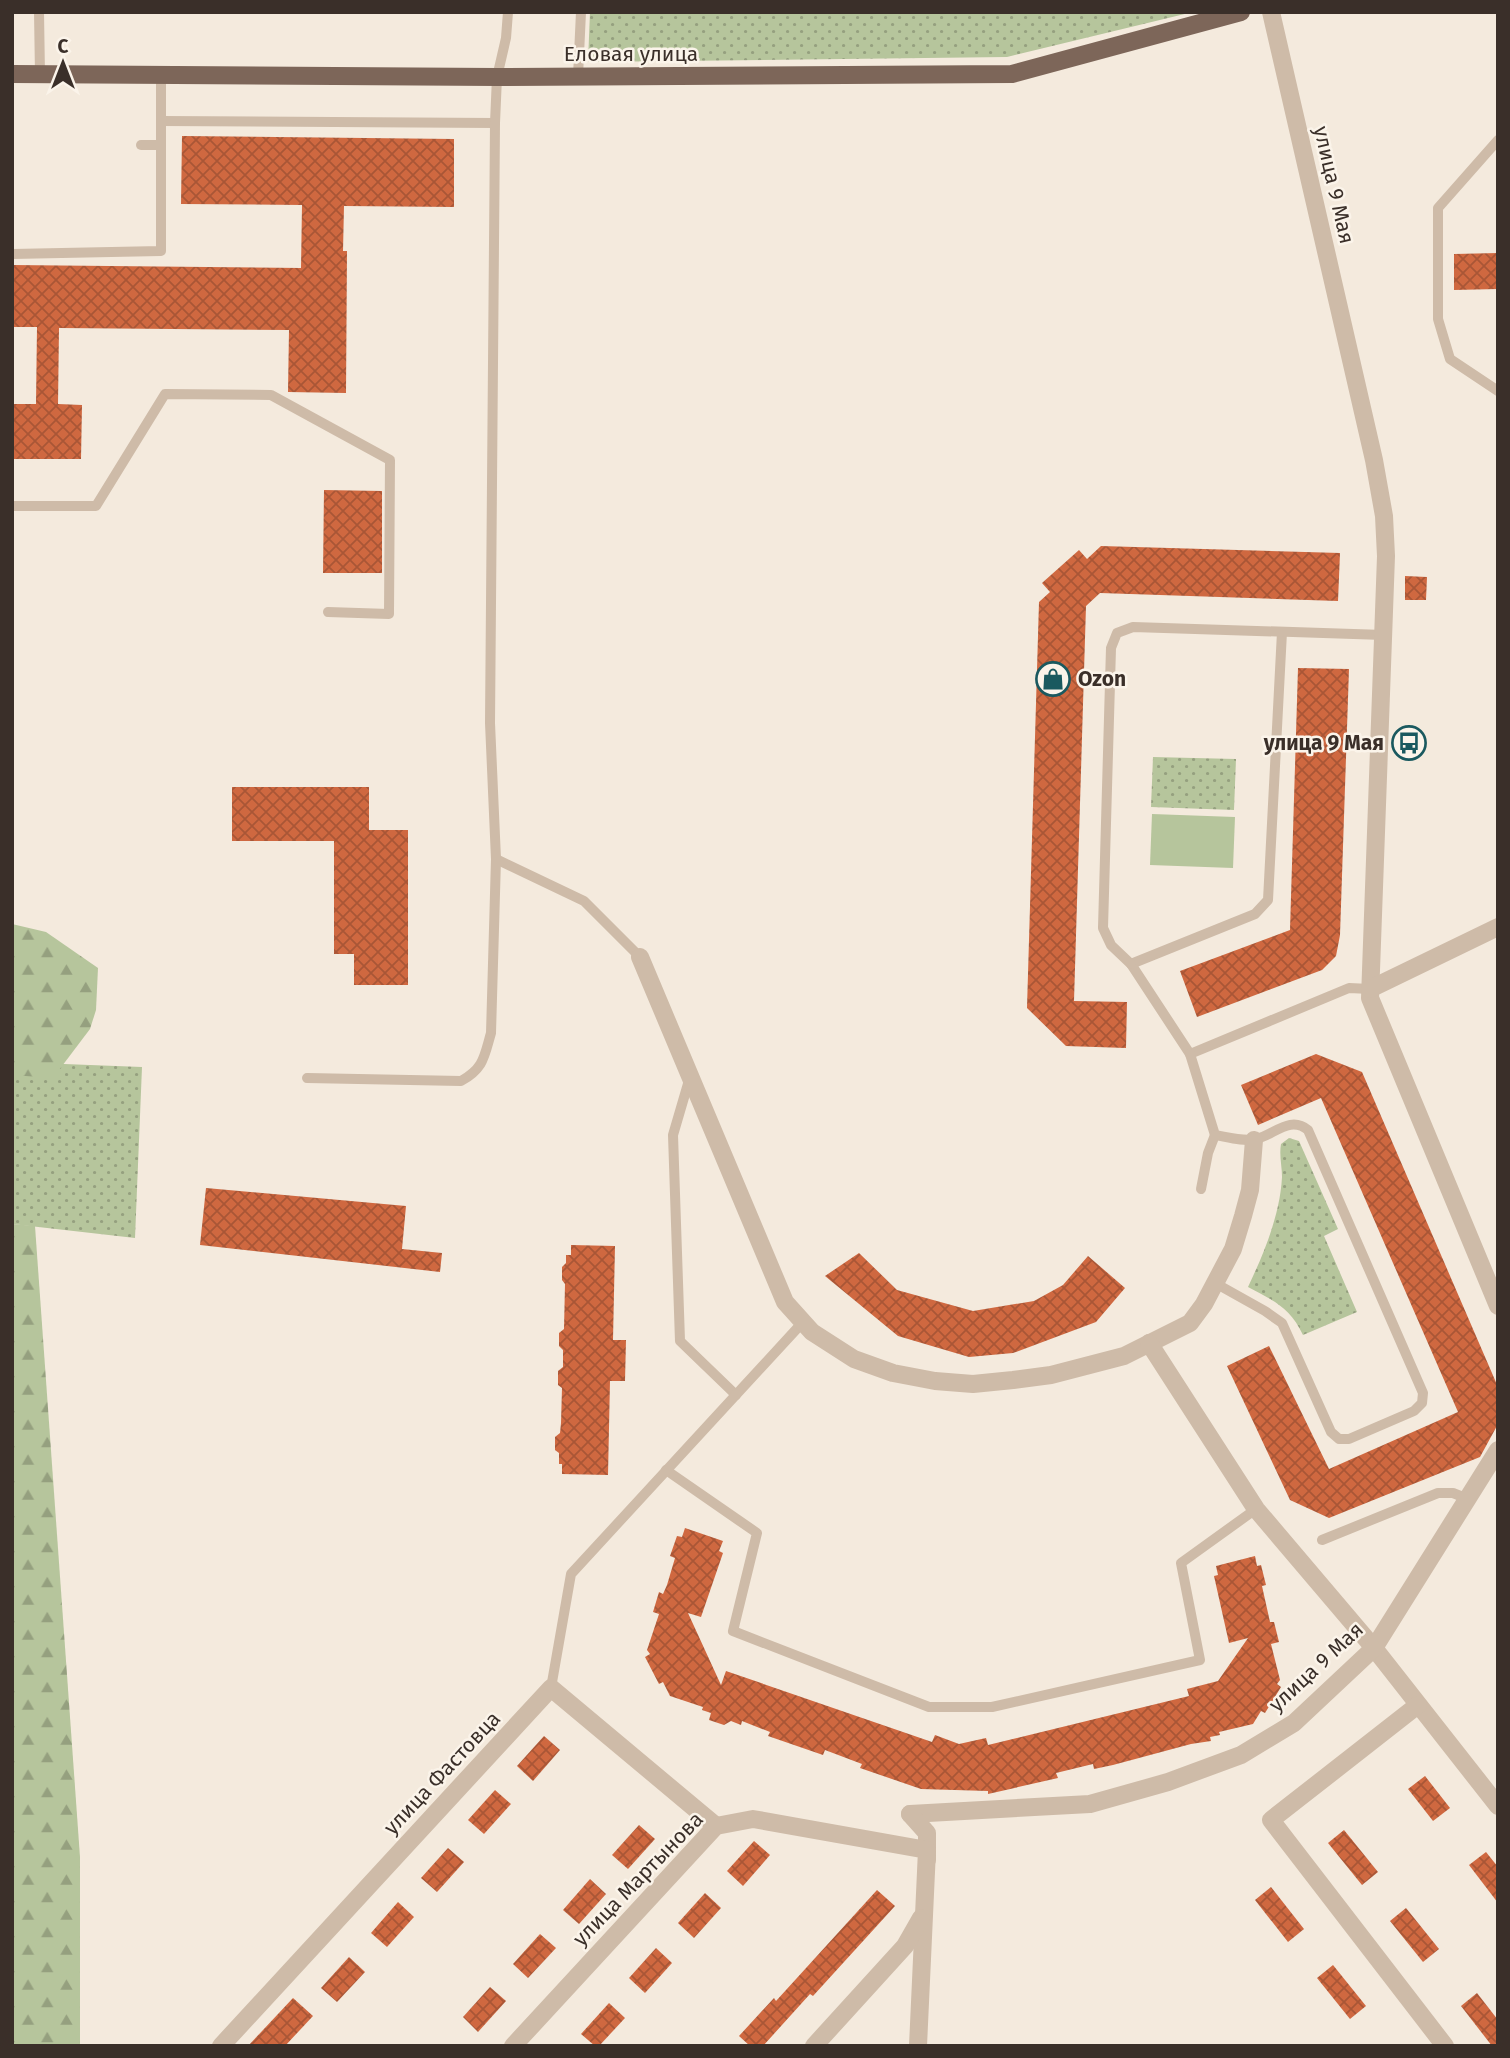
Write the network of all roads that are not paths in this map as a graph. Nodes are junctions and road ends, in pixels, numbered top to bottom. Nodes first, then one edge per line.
1 (39, 12) edge
2 (508, 12) edge
3 (581, 12) edge
4 (1241, 12) edge
5 (1271, 12) edge
6 (1215, 16) edge
7 (12, 74) edge
8 (161, 74) junction
9 (40, 75) junction
10 (578, 76) junction
11 (497, 77) junction
12 (161, 121) junction
13 (495, 123) junction
14 (1498, 140) edge
15 (141, 145) dead end
16 (161, 145) junction
17 (12, 254) edge
18 (1498, 391) edge
19 (12, 506) edge
20 (328, 612) dead end
21 (1282, 632) junction
22 (1384, 635) junction
23 (496, 859) junction
24 (1498, 927) edge
25 (640, 957) joint
26 (1131, 964) junction
27 (1370, 989) junction
28 (1191, 1054) junction
29 (690, 1076) junction
30 (307, 1077) dead end
31 (1215, 1135) junction
32 (1254, 1140) junction
33 (1201, 1189) dead end
34 (1216, 1283) junction
35 (1498, 1306) edge
36 (803, 1322) junction
37 (1149, 1343) junction
38 (736, 1395) junction
39 (1498, 1450) edge
40 (666, 1470) junction
41 (1468, 1499) junction
42 (1256, 1509) junction
43 (1322, 1540) dead end
44 (1374, 1648) junction
45 (551, 1688) junction
46 (1418, 1705) junction
47 (1498, 1806) edge
48 (716, 1826) junction
49 (927, 1842) junction
50 (924, 1912) junction
51 (221, 2046) edge
52 (513, 2046) edge
53 (814, 2046) edge
54 (918, 2046) edge
55 (1445, 2046) edge

1 - 9 lane
2 - 11 lane
3 - 10 lane
4 - 6 main road, Еловая улица
5 - 22 street, улица 9 Мая
6 - 10 main road, Еловая улица
7 - 9 main road, Еловая улица
8 - 9 main road, Еловая улица
8 - 11 main road, Еловая улица
8 - 12 lane
10 - 11 main road, Еловая улица
11 - 13 lane
12 - 13 lane
12 - 16 lane
13 - 23 lane
14 - 18 lane
15 - 16 lane
16 - 17 lane
19 - 20 lane
21 - 22 lane
21 - 26 lane
21 - 26 lane
22 - 27 street, улица 9 Мая
23 - 25 lane
23 - 30 lane
24 - 27 street
25 - 29 street
26 - 28 lane
27 - 28 lane
27 - 35 street, улица 9 Мая
28 - 31 lane
29 - 36 street
29 - 38 lane
31 - 32 lane
31 - 33 lane
32 - 34 street
32 - 34 lane
34 - 37 street
36 - 37 street
36 - 38 lane
37 - 42 street
38 - 40 lane
39 - 41 street, улица 9 Мая
40 - 42 lane
40 - 45 lane
41 - 43 lane
41 - 44 street, улица 9 Мая
42 - 44 street
44 - 46 street
44 - 49 street, улица 9 Мая
45 - 48 street
45 - 51 street, улица Фастовца
46 - 47 street
46 - 55 street
48 - 49 street, улица Мартынова
48 - 52 street, улица Мартынова
49 - 50 street
50 - 53 street
50 - 54 street

